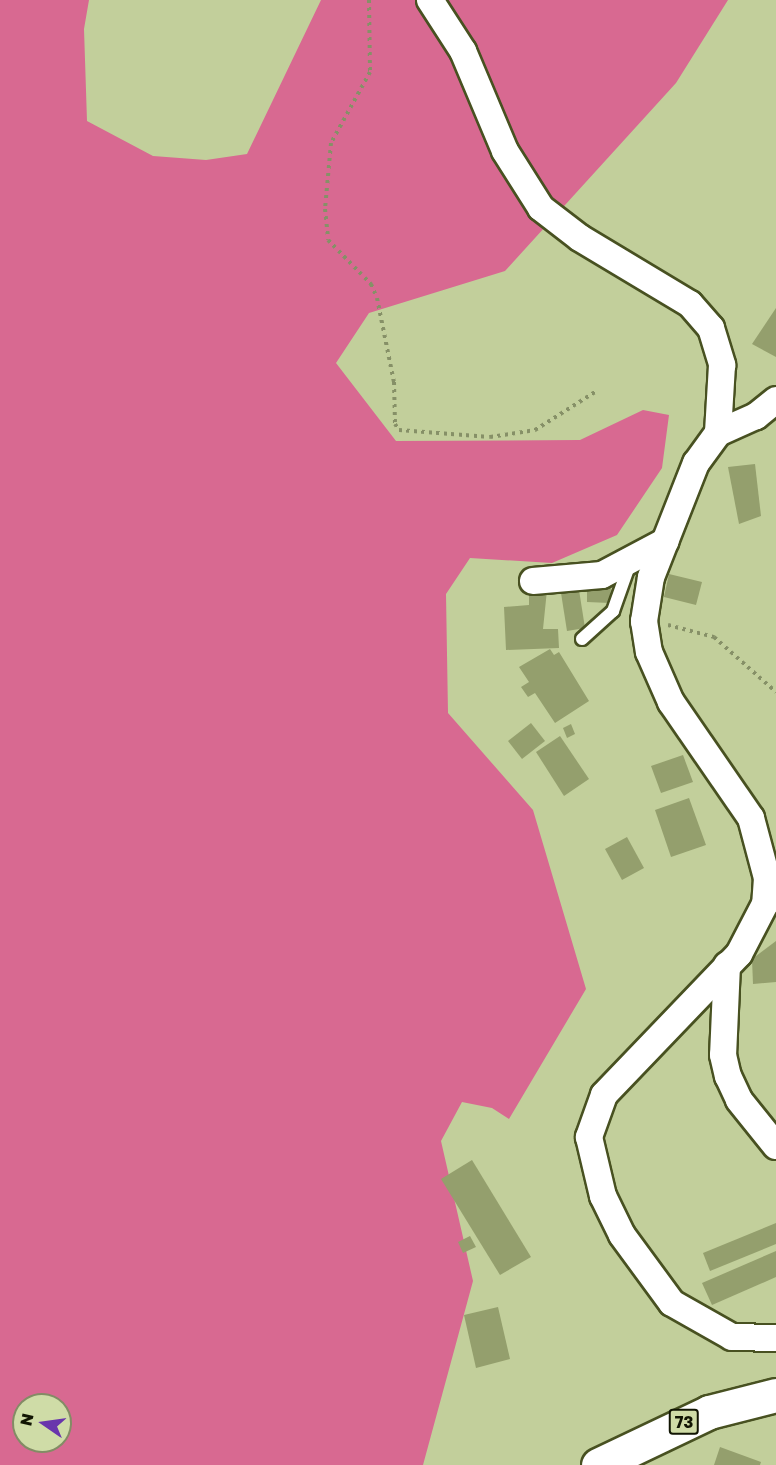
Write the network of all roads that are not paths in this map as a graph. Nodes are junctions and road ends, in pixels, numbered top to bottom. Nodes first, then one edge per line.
1 (430, 0) edge
2 (776, 400) edge
3 (718, 434) junction
4 (666, 541) junction
5 (632, 559) junction
6 (533, 581) dead end
7 (582, 639) dead end
8 (727, 965) junction
9 (776, 1146) edge
10 (776, 1338) edge
11 (776, 1395) edge
12 (598, 1465) edge

1 - 3 street
2 - 3 street
3 - 4 street
4 - 5 street
4 - 8 street
5 - 6 street
5 - 7 lane
8 - 9 street
8 - 10 street
11 - 12 main road, 73

